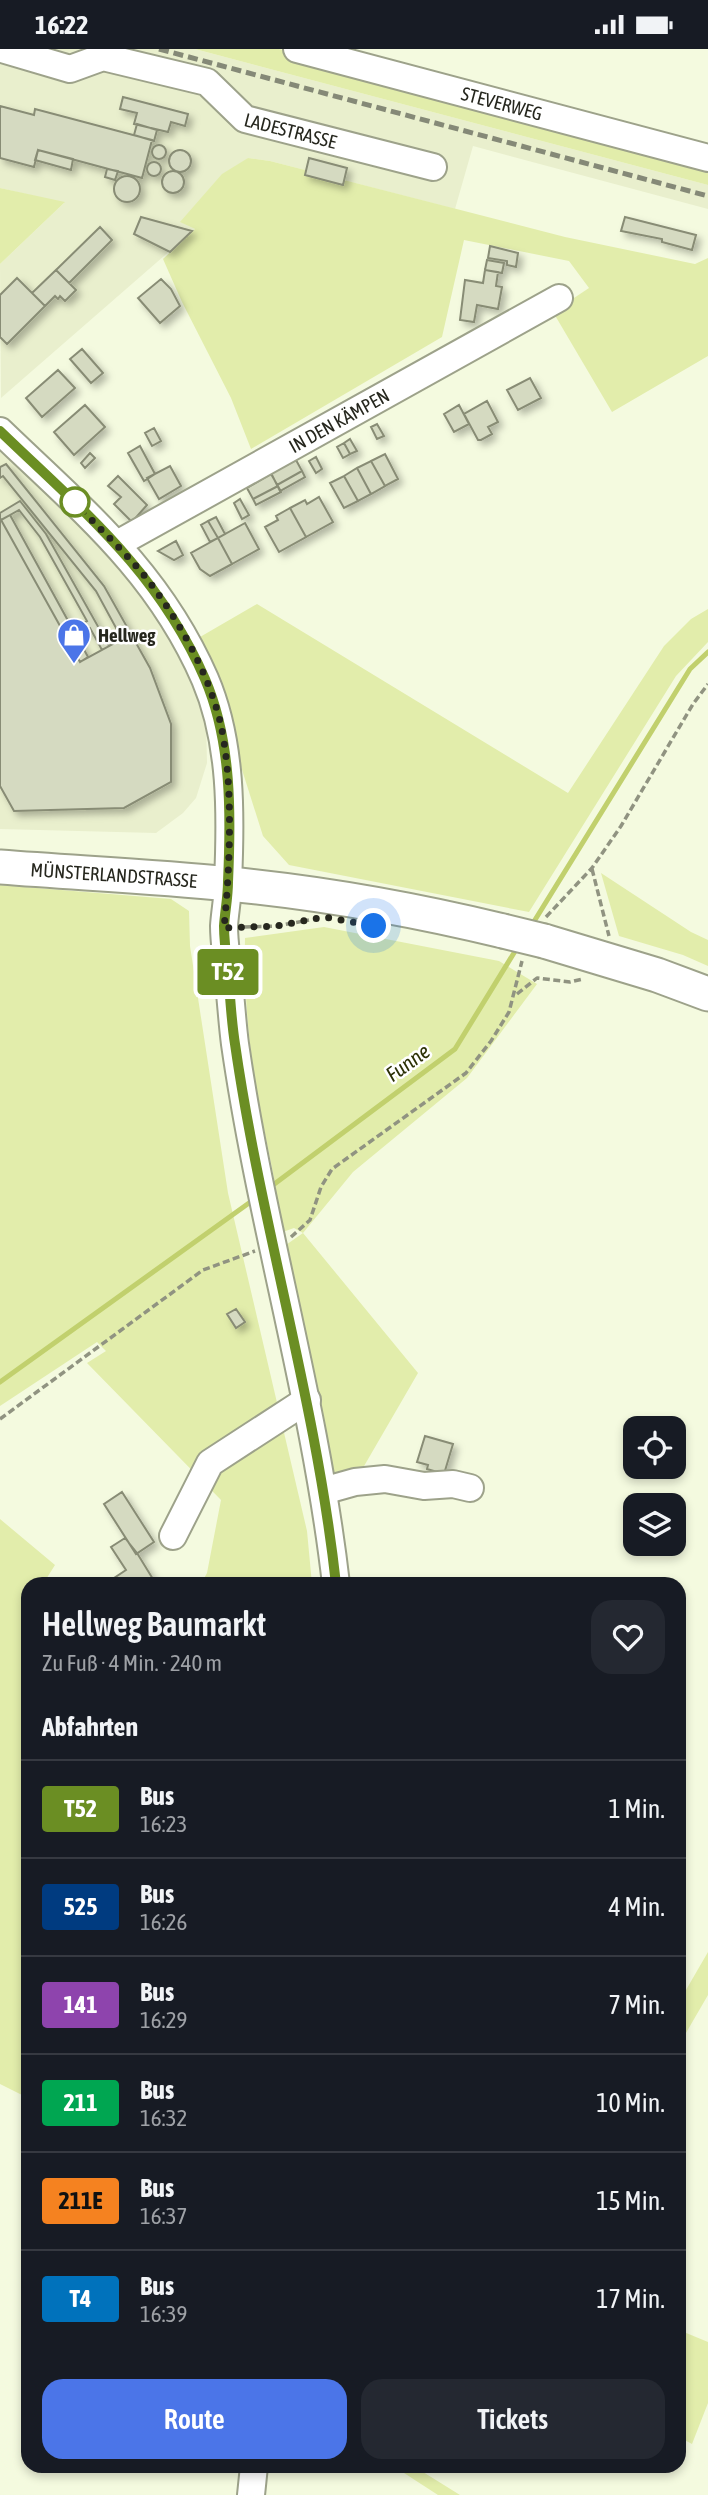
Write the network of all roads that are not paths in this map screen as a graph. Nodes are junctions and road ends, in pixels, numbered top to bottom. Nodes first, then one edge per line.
1 (2, 49) edge
2 (297, 49) edge
3 (708, 158) edge
4 (433, 167) dead end
5 (559, 298) dead end
6 (0, 431) edge
7 (117, 544) junction
8 (0, 867) edge
9 (228, 883) junction
10 (708, 994) edge
11 (307, 1400) junction
12 (470, 1488) dead end
13 (323, 1491) junction
14 (173, 1536) dead end
15 (335, 1577) edge
16 (253, 2473) edge
17 (251, 2495) edge

1 - 4 street, LADESTRASSE
2 - 3 street, STEVERWEG
5 - 7 street, IN DEN KÄMPEN
6 - 7 street
7 - 9 street
8 - 9 main road, MÜNSTERLANDSTRASSE
9 - 10 main road, MÜNSTERLANDSTRASSE, bridge
9 - 11 street
11 - 13 street
11 - 14 street
12 - 13 street
13 - 15 street
16 - 17 street

